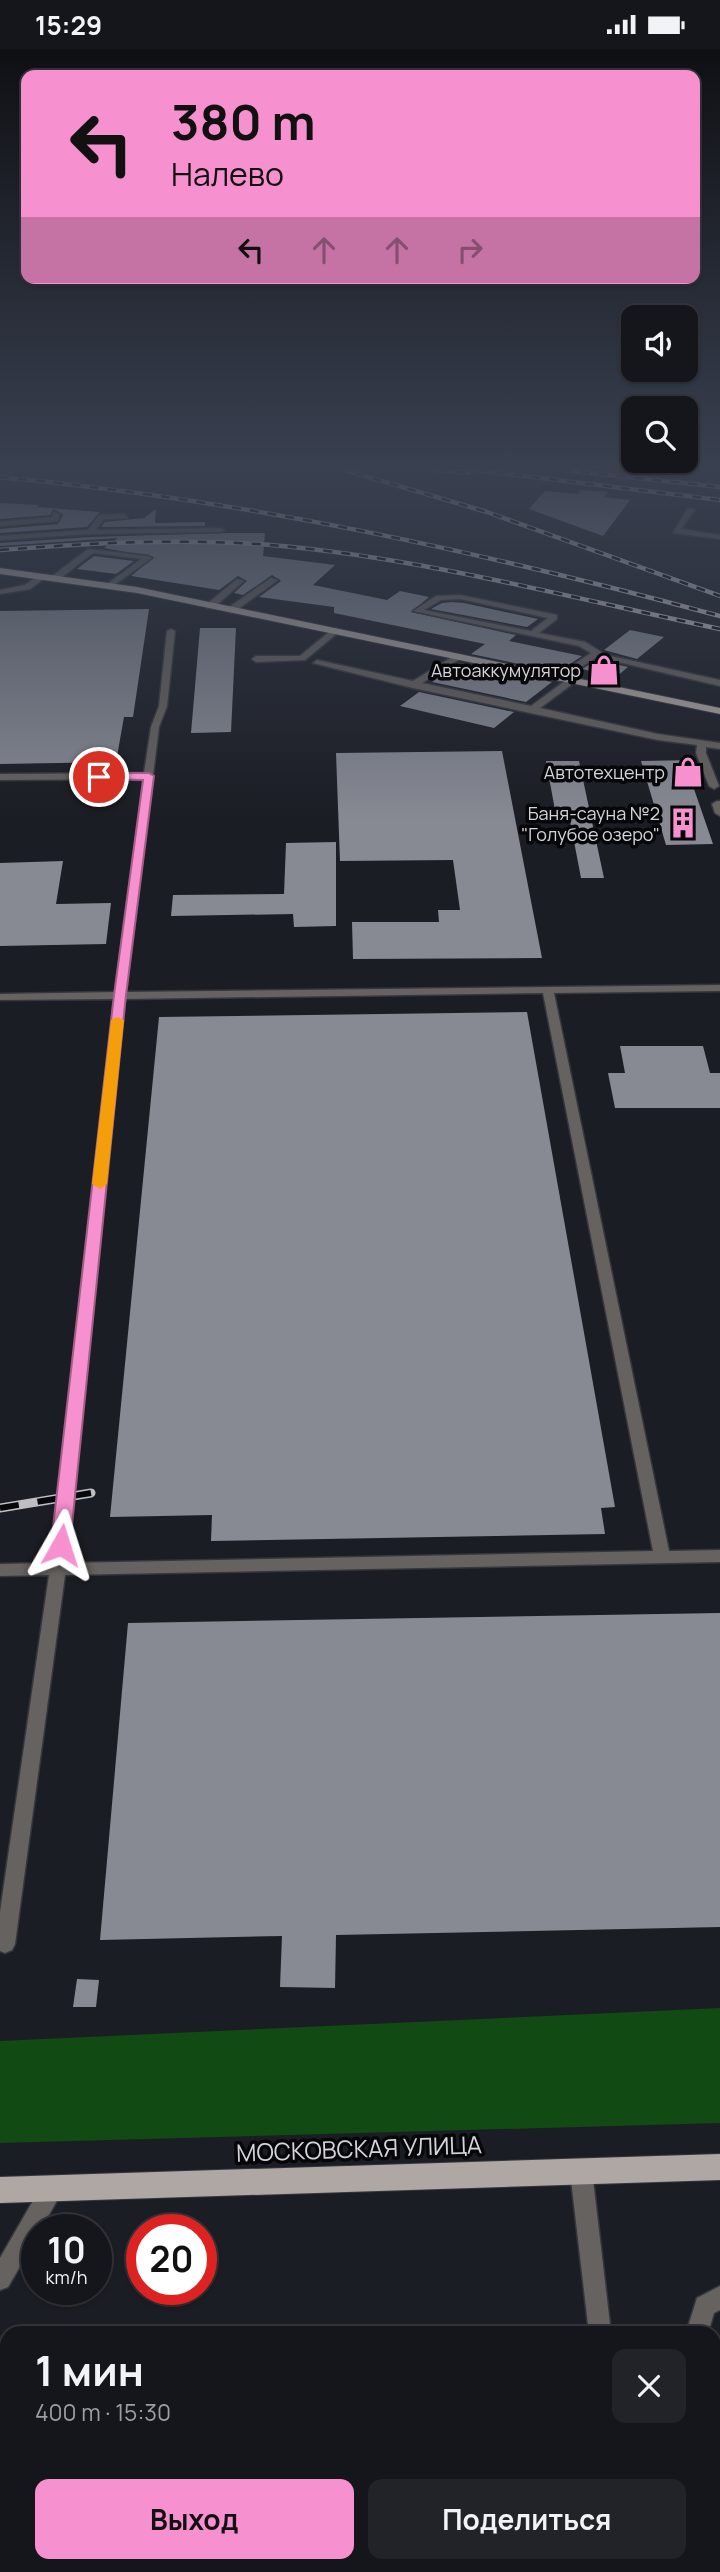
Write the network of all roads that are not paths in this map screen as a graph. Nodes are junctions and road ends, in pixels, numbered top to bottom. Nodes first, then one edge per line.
1 (29, 586) edge
2 (110, 586) edge
3 (234, 586) edge
4 (266, 586) edge
5 (0, 592) edge
6 (210, 606) junction
7 (231, 610) junction
8 (337, 630) junction
9 (171, 631) dead end
10 (533, 635) junction
11 (596, 654) junction
12 (457, 657) junction
13 (256, 659) dead end
14 (317, 663) dead end
15 (559, 678) junction
16 (572, 680) junction
17 (720, 683) edge
18 (413, 685) junction
19 (533, 709) junction
20 (720, 711) edge
21 (702, 744) junction
22 (720, 746) edge
23 (149, 776) junction
24 (0, 777) edge
25 (714, 786) dead end
26 (720, 804) edge
27 (720, 813) edge
28 (720, 988) edge
29 (548, 991) junction
30 (120, 995) junction
31 (0, 997) edge
32 (720, 1556) edge
33 (662, 1557) junction
34 (58, 1569) junction
35 (0, 1570) edge
36 (5, 1944) dead end
37 (720, 2167) edge
38 (581, 2171) junction
39 (53, 2188) junction
40 (0, 2190) edge
41 (0, 2279) edge
42 (720, 2297) edge
43 (599, 2326) edge
44 (699, 2326) edge

1 - 5 lane
2 - 6 main road
3 - 6 lane
4 - 7 lane
6 - 7 main road
7 - 8 main road
8 - 12 main road
8 - 13 lane
9 - 23 lane
10 - 10 lane
10 - 11 lane
11 - 15 lane
11 - 17 lane
12 - 15 main road
12 - 18 lane
14 - 18 lane
15 - 16 main road
16 - 19 lane
16 - 20 main road
18 - 19 lane
19 - 21 lane
21 - 22 lane
21 - 25 lane
23 - 24 lane
23 - 30 lane
26 - 27 lane
28 - 29 lane
29 - 30 lane
29 - 33 lane
30 - 31 lane
30 - 34 lane
32 - 33 lane
33 - 34 lane
34 - 35 lane
34 - 36 lane
37 - 38 main road, МОСКОВСКАЯ УЛИЦА
38 - 39 main road, МОСКОВСКАЯ УЛИЦА
38 - 43 lane
39 - 40 main road, МОСКОВСКАЯ УЛИЦА
39 - 41 lane
42 - 44 lane

